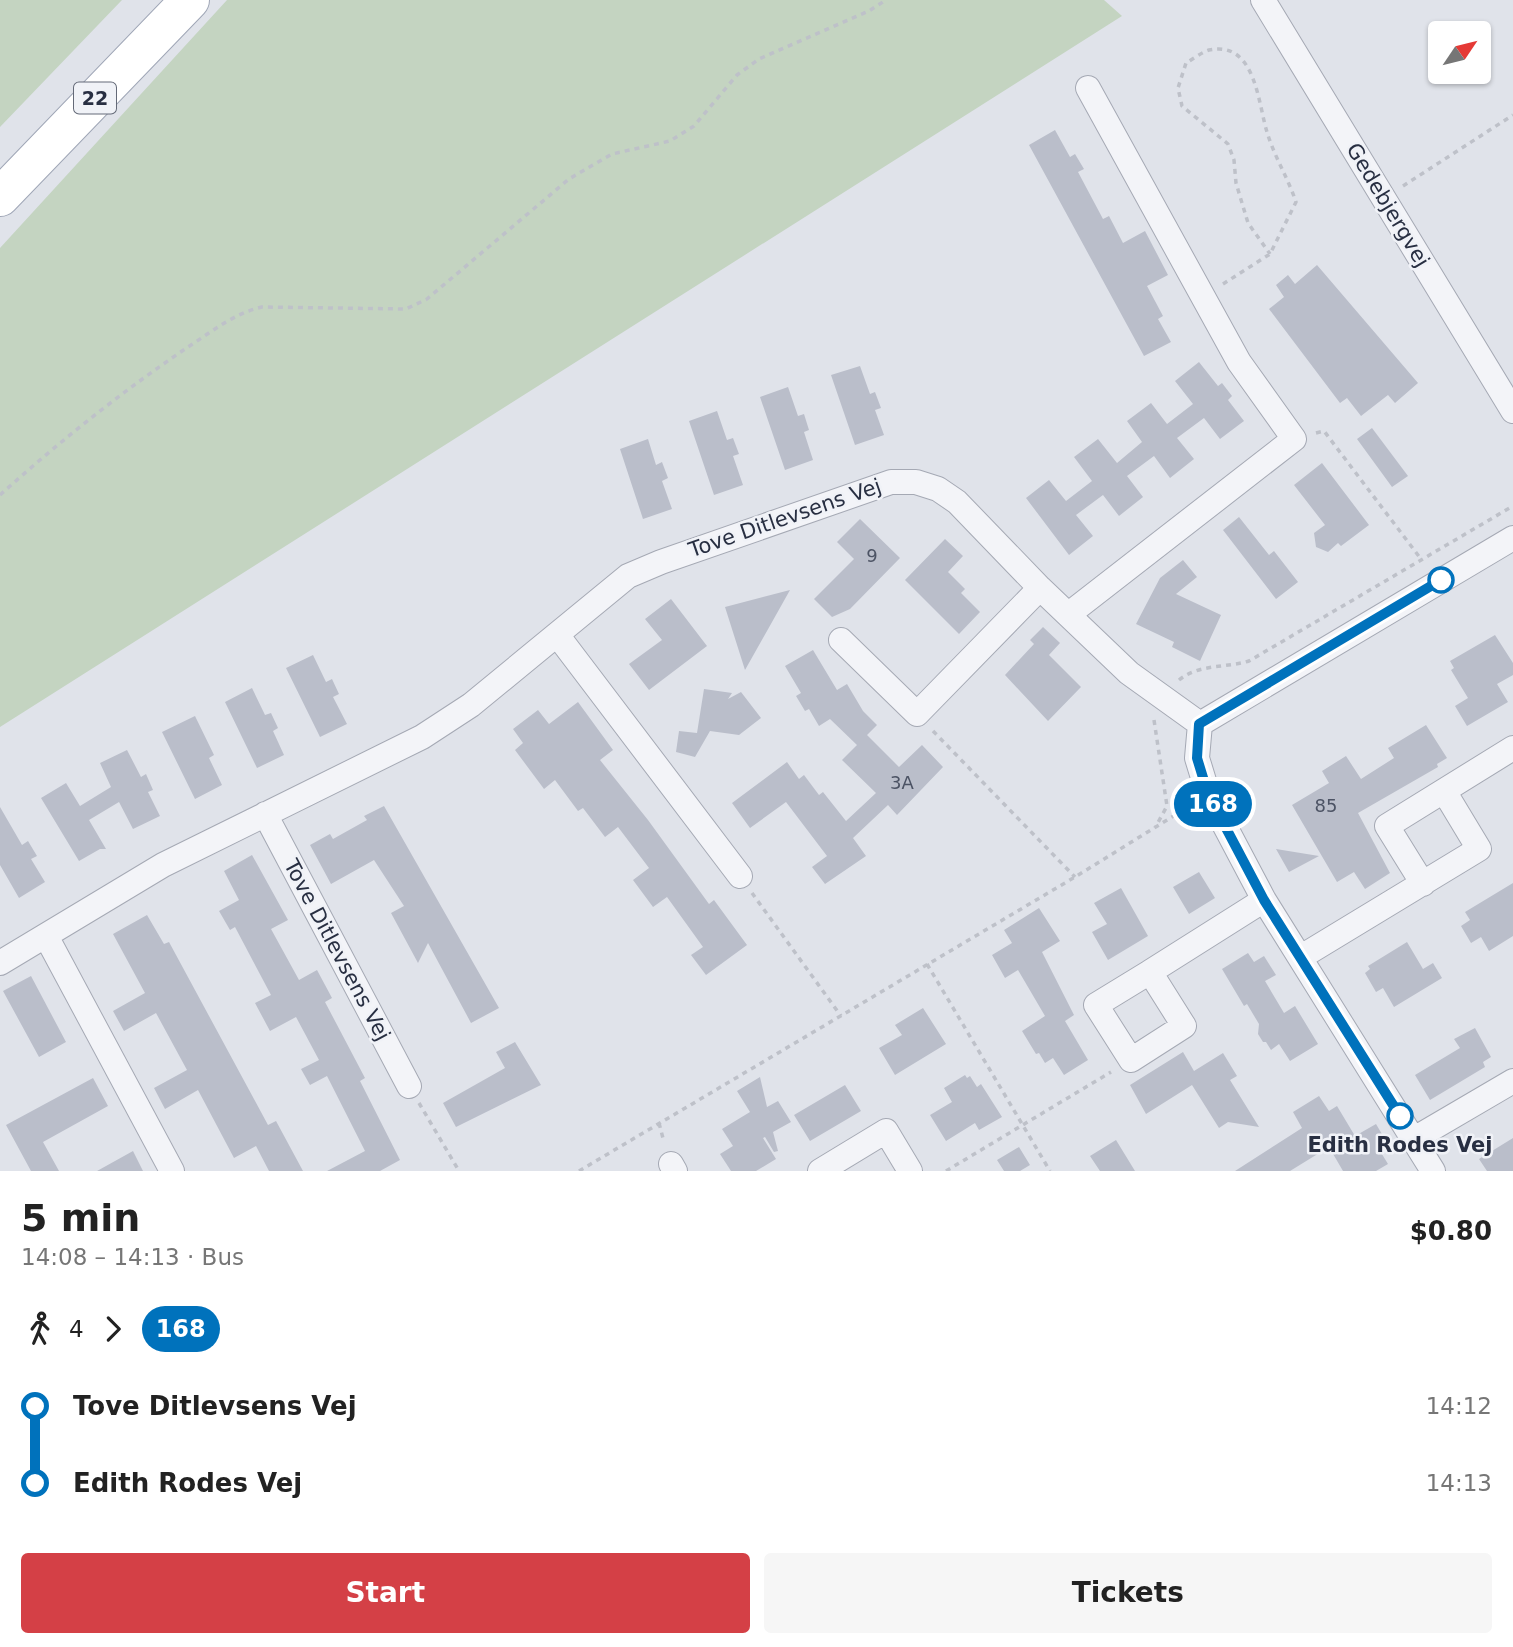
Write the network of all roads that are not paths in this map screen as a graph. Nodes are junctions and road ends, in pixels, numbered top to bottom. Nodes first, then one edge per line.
1 (190, 0) edge
2 (1263, 0) edge
3 (1088, 88) dead end
4 (0, 197) edge
5 (1513, 411) edge
6 (1513, 538) edge
7 (1040, 588) junction
8 (1069, 614) junction
9 (558, 636) junction
10 (841, 640) dead end
11 (1199, 724) junction
12 (1513, 748) edge
13 (1444, 791) junction
14 (265, 814) junction
15 (740, 876) road end
16 (1423, 884) junction
17 (1264, 900) junction
18 (46, 936) junction
19 (1301, 957) junction
20 (0, 963) edge
21 (1150, 972) junction
22 (1513, 1081) edge
23 (409, 1086) road end
24 (1414, 1139) junction
25 (828, 1169) edge
26 (172, 1171) edge
27 (910, 1171) edge
28 (1433, 1171) edge

1 - 4 main road, 22
2 - 5 street, Gedebjergvej
3 - 8 street
6 - 11 street
7 - 8 street, Tove Ditlevsens Vej
7 - 9 street, Tove Ditlevsens Vej
7 - 10 street
8 - 11 street, Tove Ditlevsens Vej
9 - 14 street, Tove Ditlevsens Vej
9 - 15 street
11 - 17 street
12 - 13 street
13 - 16 street
13 - 16 street
14 - 18 street, Tove Ditlevsens Vej
14 - 23 street, Tove Ditlevsens Vej
16 - 19 street
17 - 19 street
17 - 21 street
18 - 20 street, Tove Ditlevsens Vej
18 - 26 street
19 - 24 street
21 - 21 street
22 - 24 street
24 - 28 street
25 - 27 street

